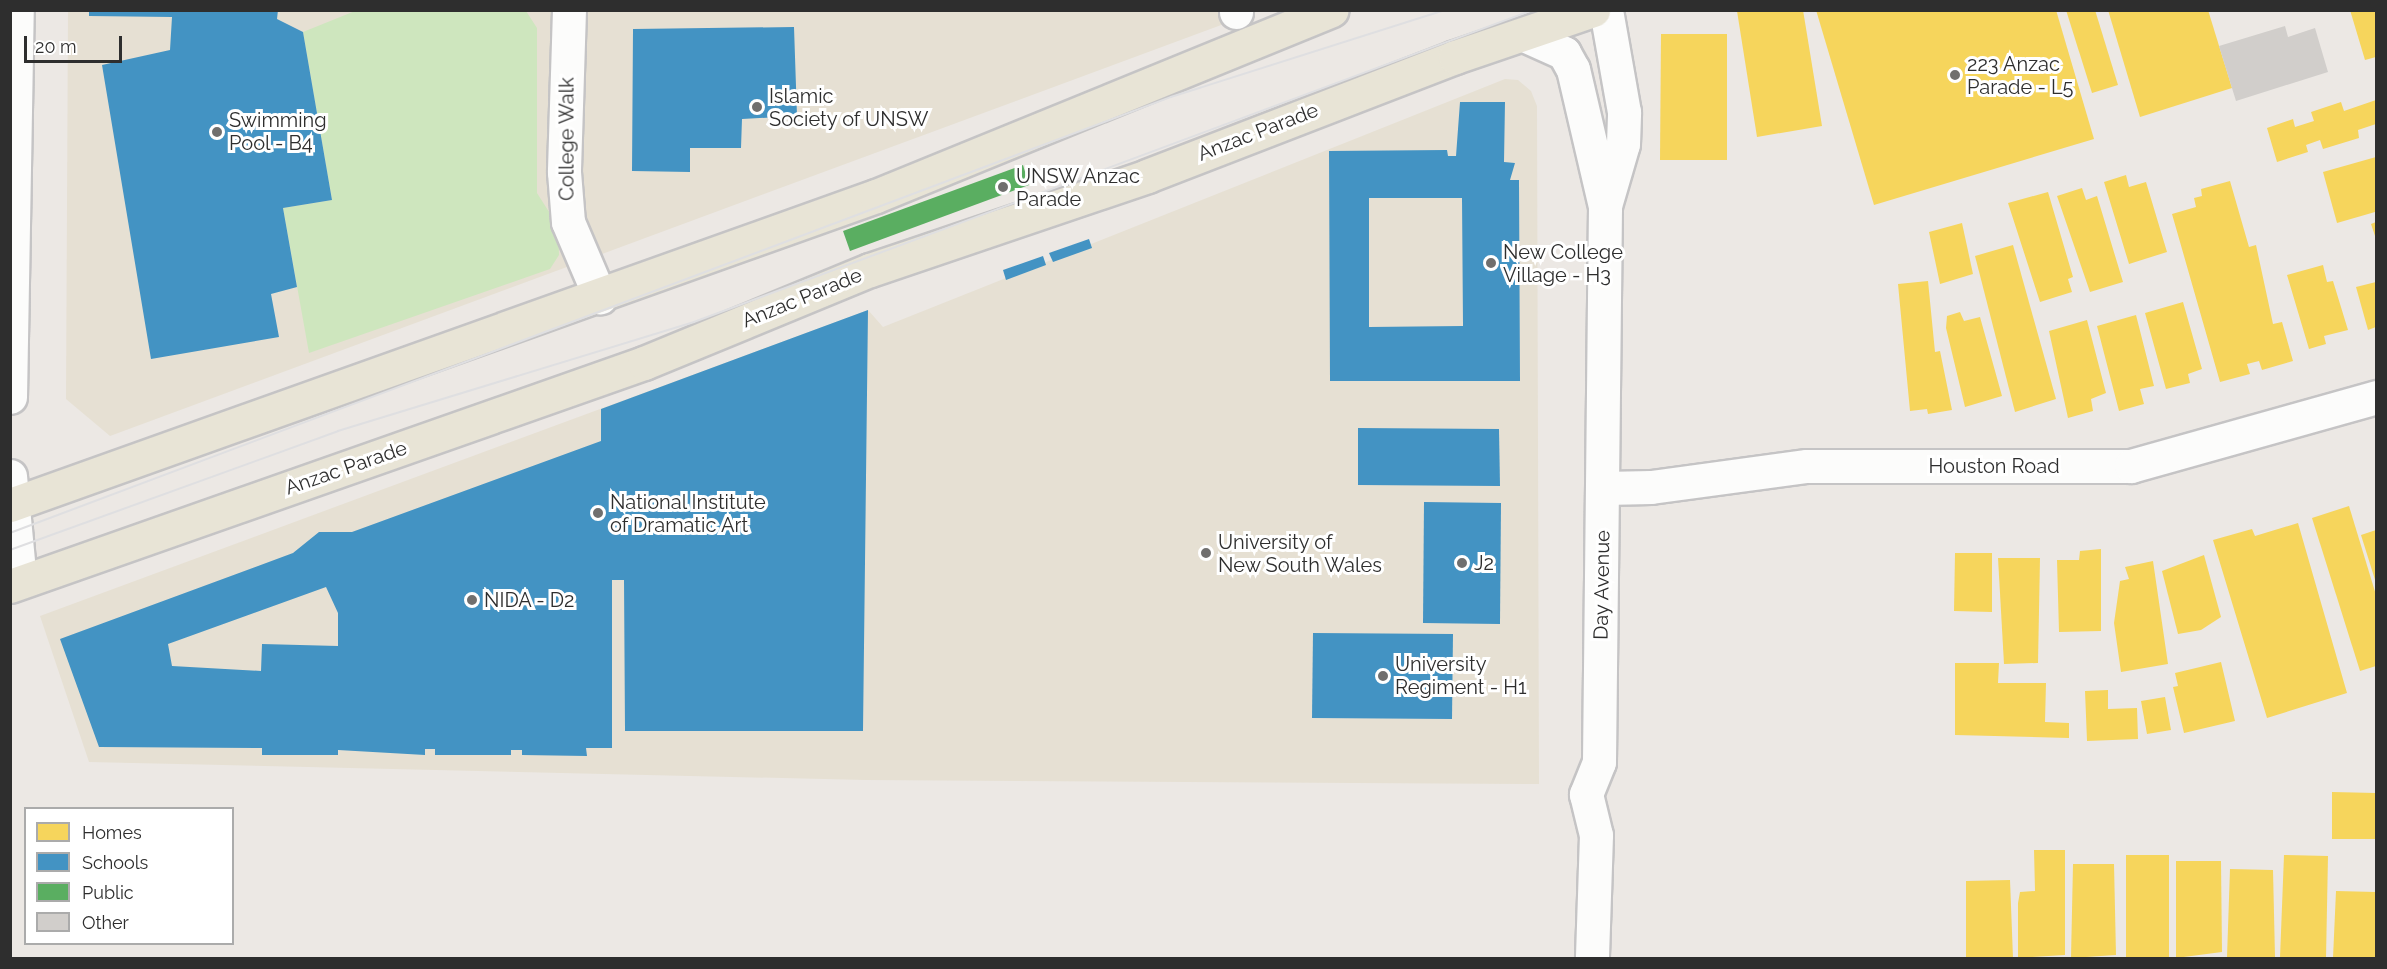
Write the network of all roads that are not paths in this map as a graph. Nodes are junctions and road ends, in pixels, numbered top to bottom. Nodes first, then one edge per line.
1 (17, 10) edge
2 (569, 10) edge
3 (1332, 10) edge
4 (1593, 10) edge
5 (1606, 10) edge
6 (1524, 35) junction
7 (1605, 207) junction
8 (600, 297) junction
9 (10, 397) edge
10 (2376, 397) edge
11 (1604, 488) junction
12 (11, 495) edge
13 (15, 584) edge
14 (1592, 958) edge

1 - 9 street
2 - 8 street, College Walk
3 - 8 main road
4 - 6 main road, Anzac Parade
5 - 7 street, Day Avenue
6 - 7 street, Day Avenue
6 - 13 main road, Anzac Parade
7 - 11 street, Day Avenue
8 - 12 main road
10 - 11 street, Houston Road
11 - 14 street, Day Avenue
12 - 13 street

